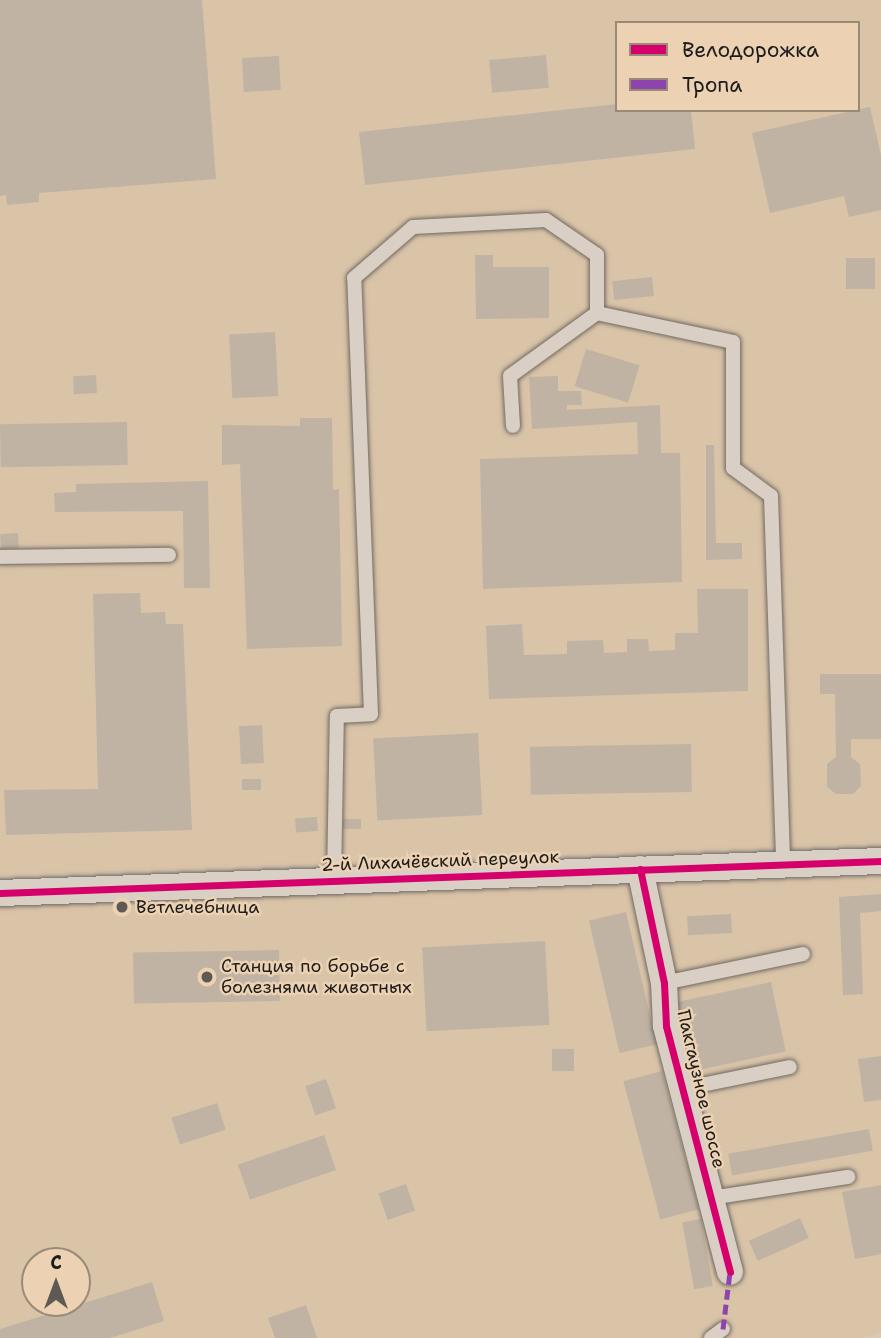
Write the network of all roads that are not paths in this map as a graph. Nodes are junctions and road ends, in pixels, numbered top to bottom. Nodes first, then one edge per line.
1 (597, 313) junction
2 (513, 426) dead end
3 (169, 555) dead end
4 (0, 557) edge
5 (881, 860) edge
6 (783, 864) junction
7 (640, 869) junction
8 (334, 880) junction
9 (0, 892) edge
10 (803, 954) dead end
11 (664, 983) junction
12 (790, 1067) dead end
13 (682, 1089) junction
14 (848, 1177) dead end
15 (710, 1198) junction
16 (730, 1272) dead end
17 (723, 1329) dead end
18 (711, 1338) edge

1 - 2 lane
1 - 6 lane
1 - 8 lane
3 - 4 lane
5 - 6 street, 2-й Лихачёвский переулок
6 - 7 street, 2-й Лихачёвский переулок
7 - 8 street, 2-й Лихачёвский переулок
7 - 11 street, Пакгаузное шоссе
8 - 9 street, 2-й Лихачёвский переулок
10 - 11 lane
11 - 13 street, Пакгаузное шоссе
12 - 13 lane
13 - 15 street, Пакгаузное шоссе
14 - 15 lane
15 - 16 street, Пакгаузное шоссе
17 - 18 lane

